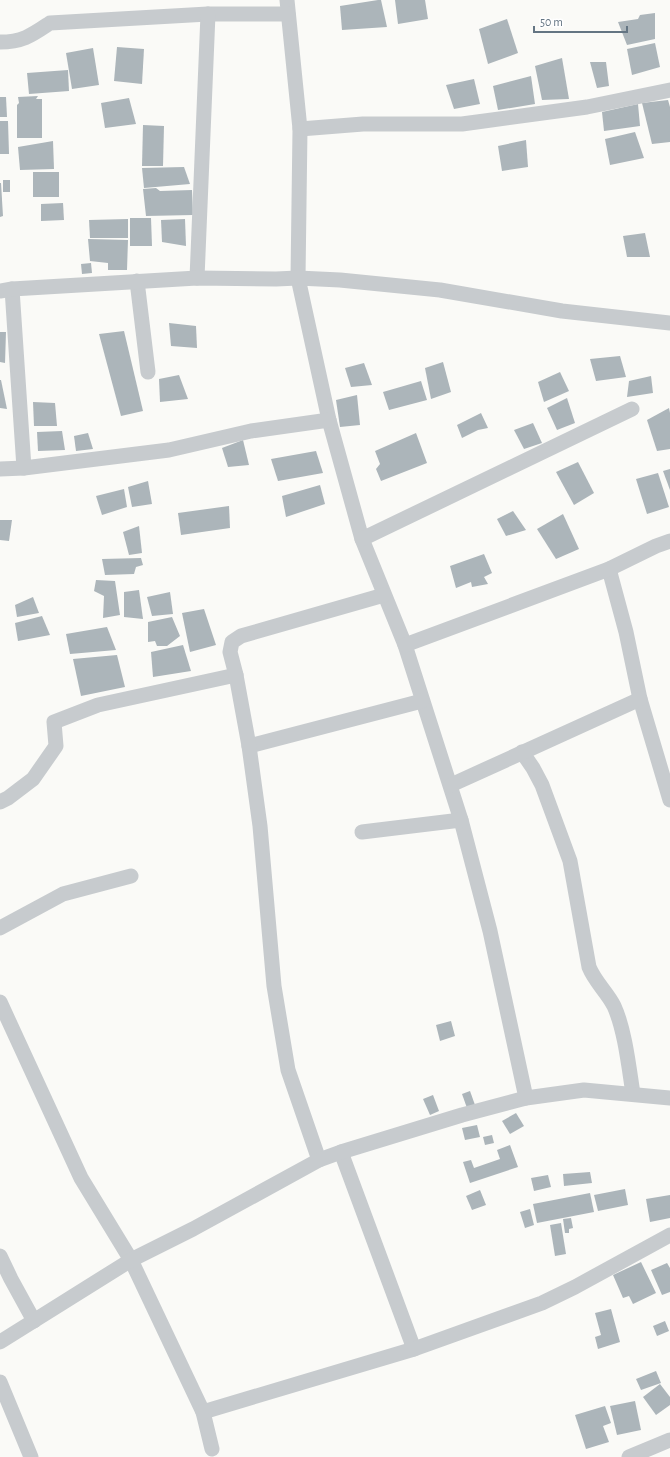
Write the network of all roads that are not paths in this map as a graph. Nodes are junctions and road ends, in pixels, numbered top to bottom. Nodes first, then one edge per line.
1 (288, 7) edge
2 (208, 14) junction
3 (0, 42) edge
4 (670, 90) edge
5 (300, 129) junction
6 (197, 278) junction
7 (298, 278) junction
8 (137, 281) junction
9 (6, 290) edge
10 (670, 324) edge
11 (148, 372) dead end
12 (632, 409) dead end
13 (329, 420) junction
14 (24, 468) junction
15 (0, 469) edge
16 (362, 538) junction
17 (670, 541) edge
18 (609, 569) junction
19 (384, 595) junction
20 (405, 645) junction
21 (236, 675) junction
22 (640, 699) junction
23 (422, 700) junction
24 (249, 746) junction
25 (522, 752) junction
26 (450, 785) junction
27 (670, 800) edge
28 (0, 802) edge
29 (461, 820) junction
30 (362, 832) dead end
31 (131, 876) dead end
32 (0, 928) edge
33 (0, 1002) edge
34 (5, 1024) edge
35 (633, 1094) junction
36 (526, 1098) junction
37 (670, 1098) edge
38 (341, 1152) junction
39 (319, 1160) junction
40 (670, 1235) edge
41 (0, 1256) edge
42 (131, 1260) junction
43 (34, 1321) junction
44 (0, 1342) edge
45 (414, 1349) junction
46 (0, 1382) edge
47 (203, 1412) junction
48 (670, 1440) edge
49 (212, 1448) dead end
50 (31, 1457) edge
51 (629, 1457) edge

1 - 2 street
1 - 5 street
2 - 3 street
2 - 6 street
4 - 5 street
5 - 7 street
6 - 7 street
6 - 8 street
7 - 10 street
7 - 13 street
8 - 9 street
8 - 11 street
9 - 14 street
12 - 16 street
13 - 14 street
13 - 16 street
14 - 15 street
16 - 19 street
17 - 18 street
18 - 20 street
18 - 22 street
19 - 20 street
19 - 21 street
20 - 23 street
21 - 24 street
21 - 28 street
22 - 25 street
22 - 27 street
23 - 24 street
23 - 26 street
24 - 39 street
25 - 26 street
25 - 35 street
26 - 29 street
29 - 30 street
29 - 36 street
31 - 32 street
33 - 34 street
34 - 42 street
35 - 36 street
35 - 37 street
36 - 38 street
38 - 39 street
38 - 45 street
39 - 42 street
40 - 45 street
41 - 43 street
42 - 43 street
42 - 47 street
43 - 44 street
45 - 47 street
46 - 50 street
47 - 49 street
48 - 51 street

